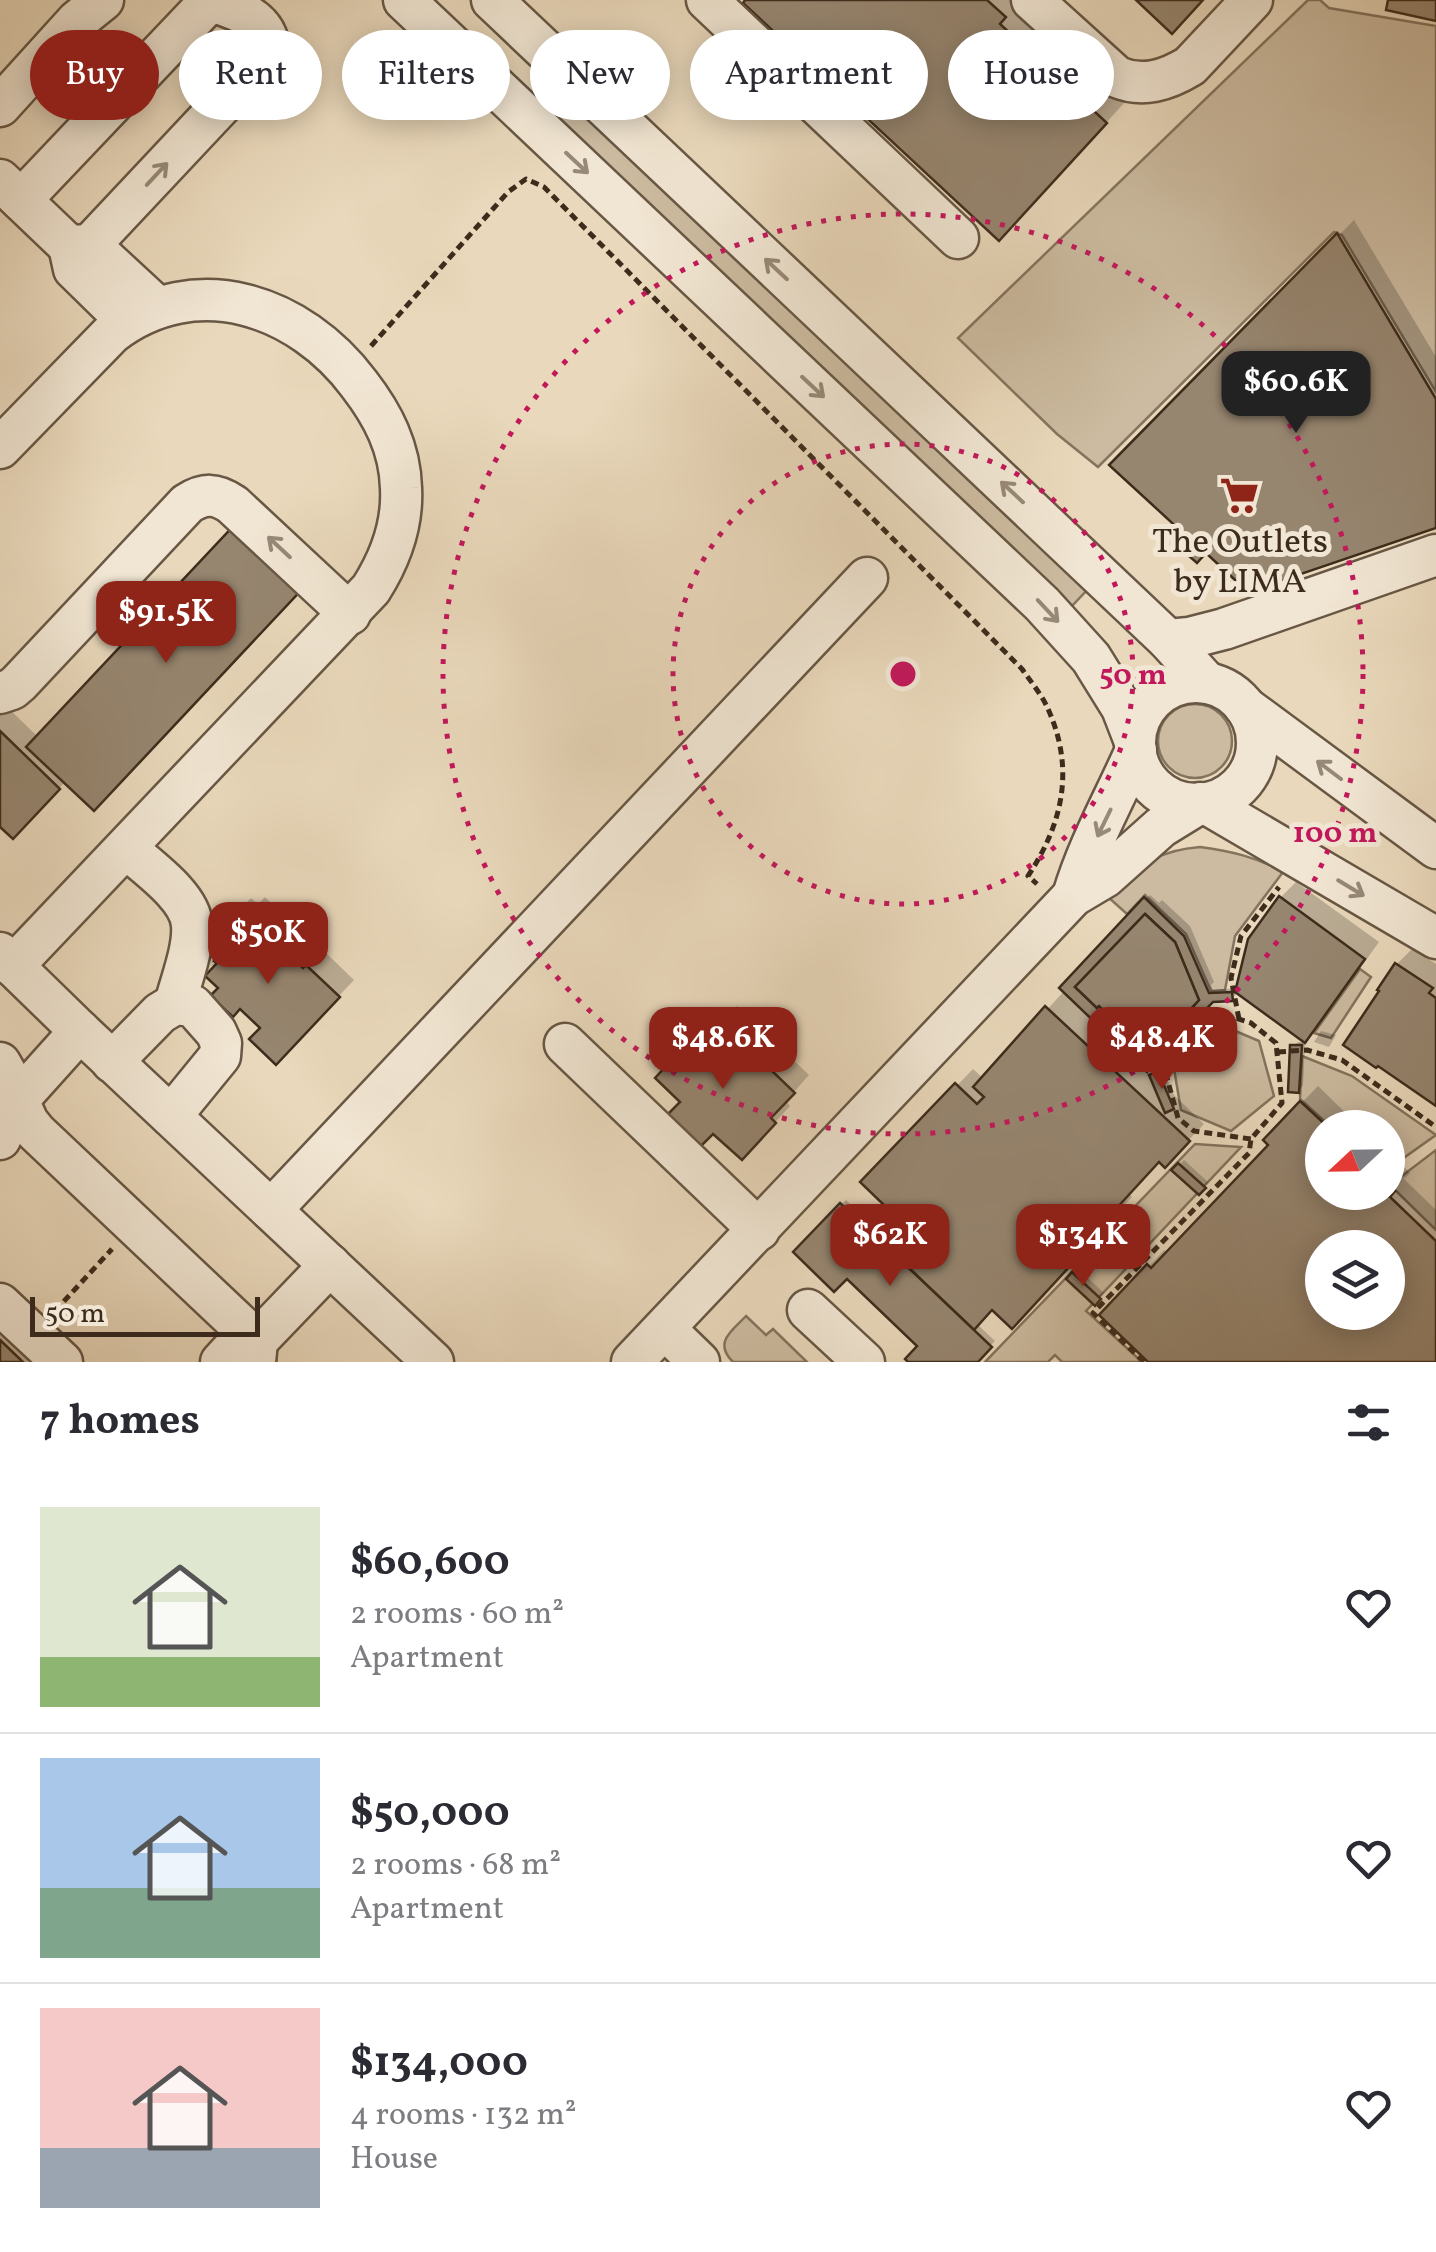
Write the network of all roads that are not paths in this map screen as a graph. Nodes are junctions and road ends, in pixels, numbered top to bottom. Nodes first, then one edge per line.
1 (104, 0) edge
2 (208, 0) edge
3 (404, 0) edge
4 (492, 0) edge
5 (1032, 0) edge
6 (1252, 0) edge
7 (718, 4) edge
8 (0, 106) edge
9 (10, 190) edge
10 (958, 238) dead end
11 (80, 245) junction
12 (142, 314) junction
13 (0, 448) edge
14 (1436, 556) edge
15 (867, 578) dead end
16 (350, 614) junction
17 (1168, 640) junction
18 (1206, 682) junction
19 (0, 692) edge
20 (1245, 707) junction
21 (1135, 744) junction
22 (1203, 803) junction
23 (126, 848) junction
24 (1436, 848) edge
25 (1068, 902) junction
26 (1436, 938) edge
27 (6, 960) edge
28 (176, 1004) junction
29 (80, 1031) junction
30 (566, 1044) dead end
31 (112, 1062) junction
32 (0, 1063) edge
33 (9, 1106) edge
34 (170, 1116) junction
35 (0, 1140) edge
36 (270, 1210) junction
37 (759, 1230) junction
38 (330, 1264) junction
39 (0, 1304) edge
40 (808, 1310) dead end
41 (665, 1329) junction
42 (30, 1349) edge
43 (256, 1352) edge
44 (221, 1362) edge
45 (433, 1362) edge
46 (632, 1362) edge
47 (699, 1362) edge
48 (864, 1362) edge

1 - 8 street
2 - 9 street
11 -> 2 street
3 -> 21 street
17 -> 4 street
5 - 6 street
7 - 10 street
9 - 11 street
11 - 12 street
12 - 13 street
12 - 16 street
14 - 17 street
15 - 36 street
16 -> 19 street
16 - 23 street
17 - 18 street
18 - 20 street
18 - 21 street
20 - 22 street
24 -> 20 street
21 - 22 street
21 -> 25 street
22 - 25 street
22 -> 26 street
23 - 27 street
23 - 28 street
25 - 37 street
27 - 29 street
28 - 31 street
28 - 34 street
29 - 31 street
29 - 33 street
30 - 37 street
31 - 34 street
32 - 33 street
33 - 35 street
33 - 43 street
34 - 36 street
36 - 38 street
37 - 41 street
38 - 43 street
38 - 45 street
39 - 42 street
40 - 48 street
41 - 46 street
41 - 47 street
43 - 44 street

